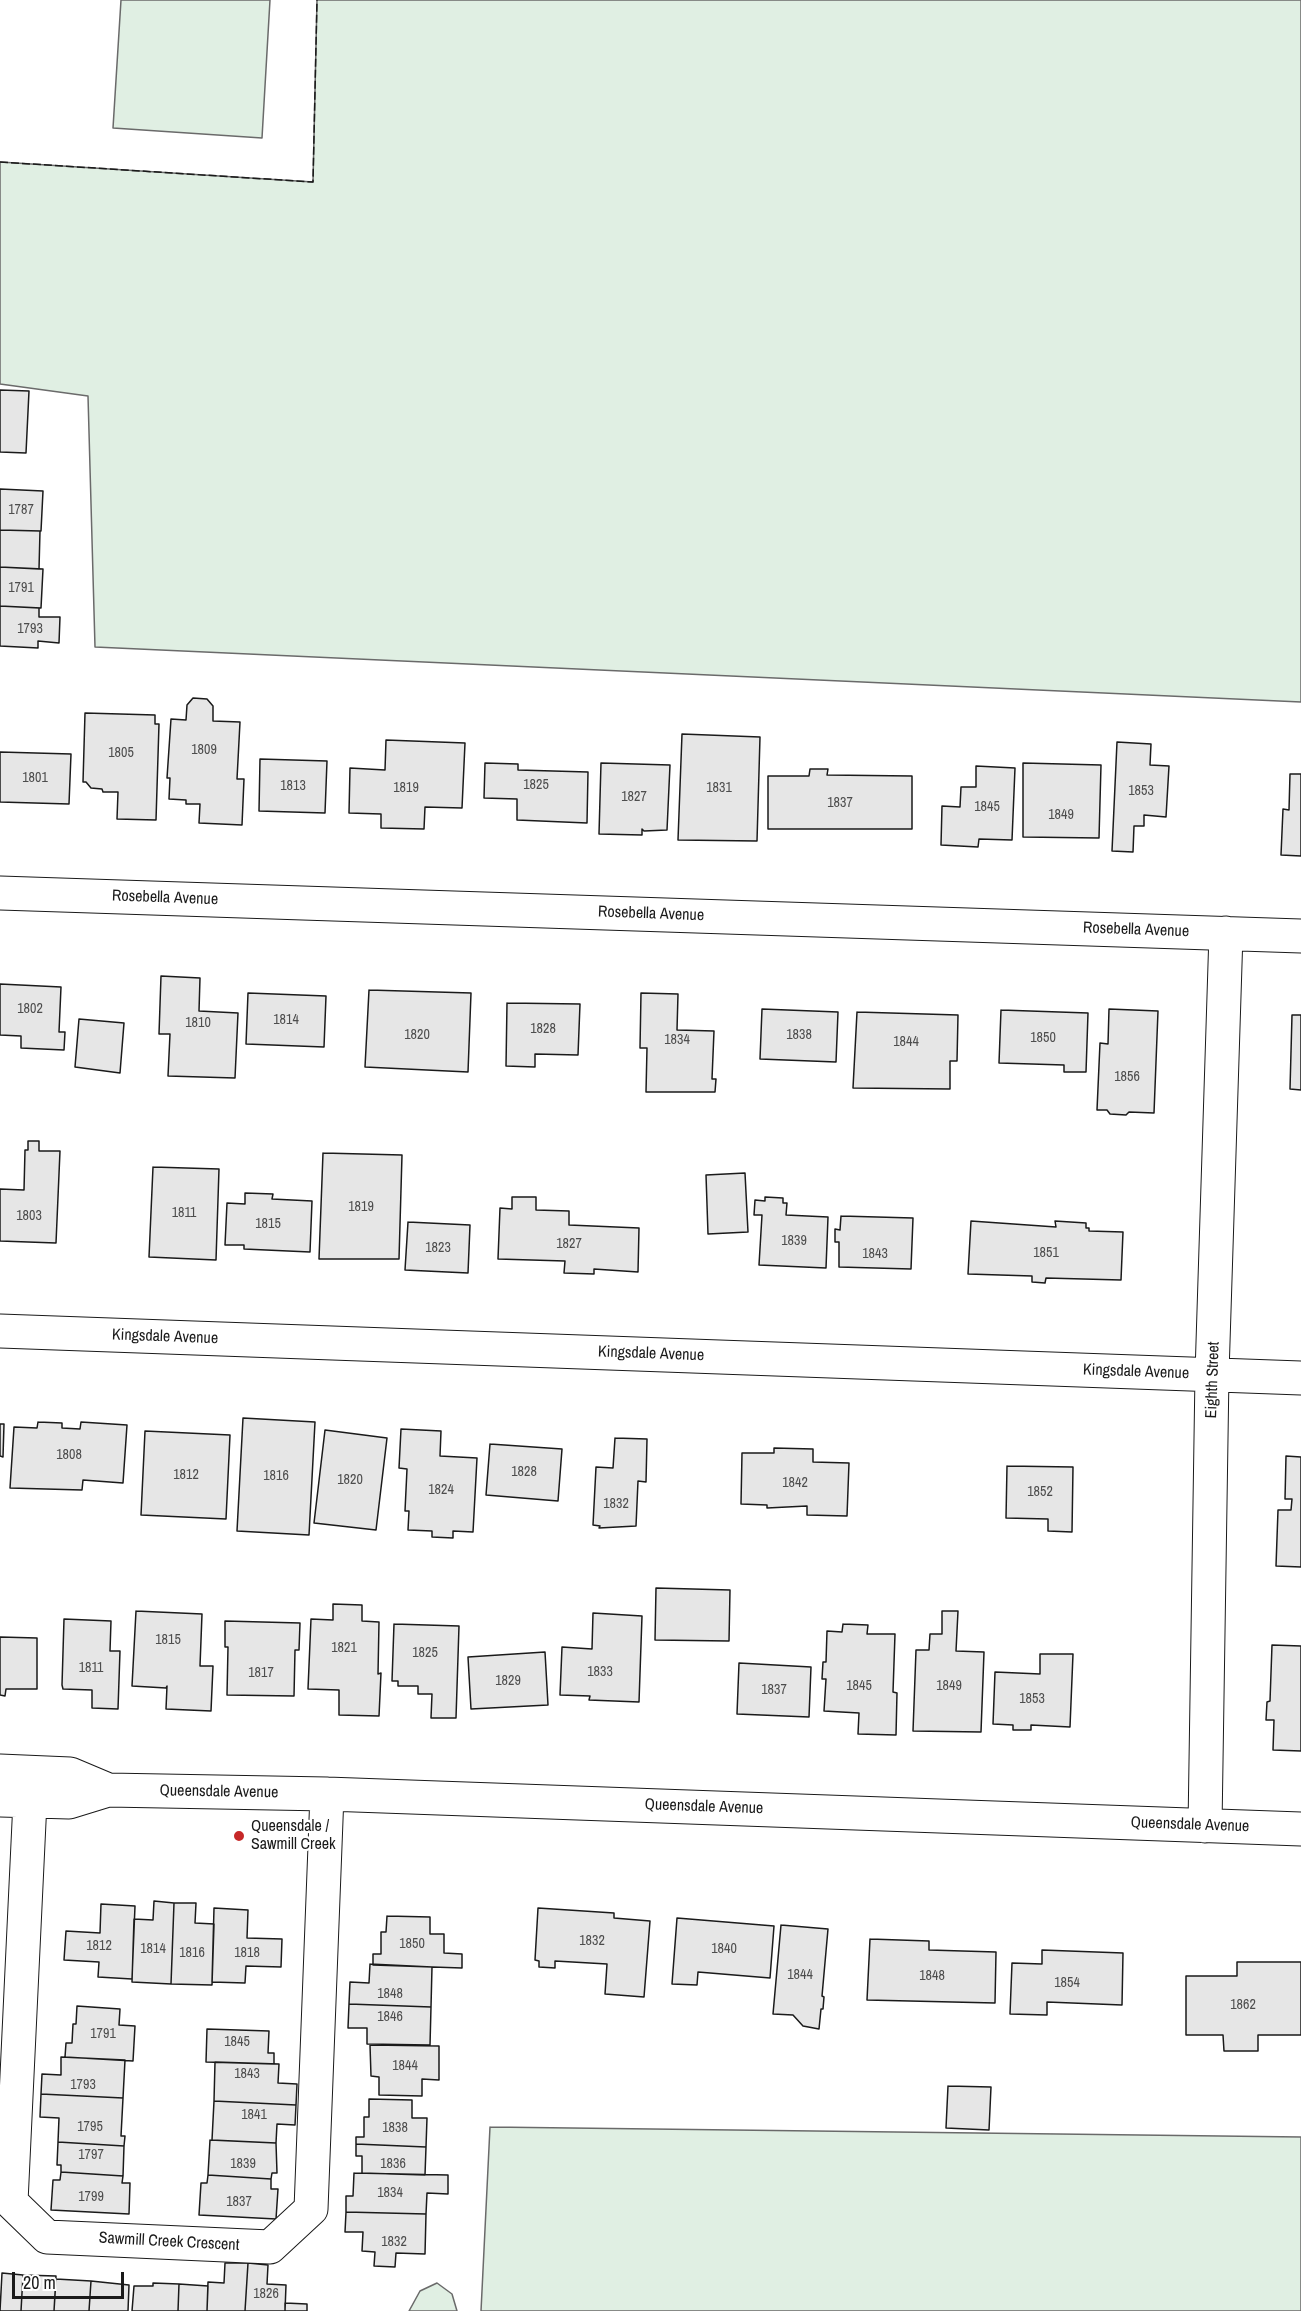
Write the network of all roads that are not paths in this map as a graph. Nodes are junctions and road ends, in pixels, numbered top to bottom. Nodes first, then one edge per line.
1 (0, 893) edge
2 (1226, 933) junction
3 (1301, 936) edge
4 (0, 1331) edge
5 (1212, 1374) junction
6 (1301, 1377) edge
7 (0, 1771) edge
8 (108, 1790) junction
9 (327, 1794) junction
10 (15, 1800) edge
11 (1205, 1826) junction
12 (1301, 1829) edge

1 - 2 street, Rosebella Avenue
2 - 3 street, Rosebella Avenue
2 - 5 street, Eighth Street
4 - 5 street, Kingsdale Avenue
5 - 6 street, Kingsdale Avenue
5 - 11 street, Eighth Street
7 - 8 street, Queensdale Avenue
8 - 9 street, Queensdale Avenue
8 - 10 street, Queensdale Avenue
9 - 10 street, Sawmill Creek Crescent
9 - 11 street, Queensdale Avenue
11 - 12 street, Queensdale Avenue

